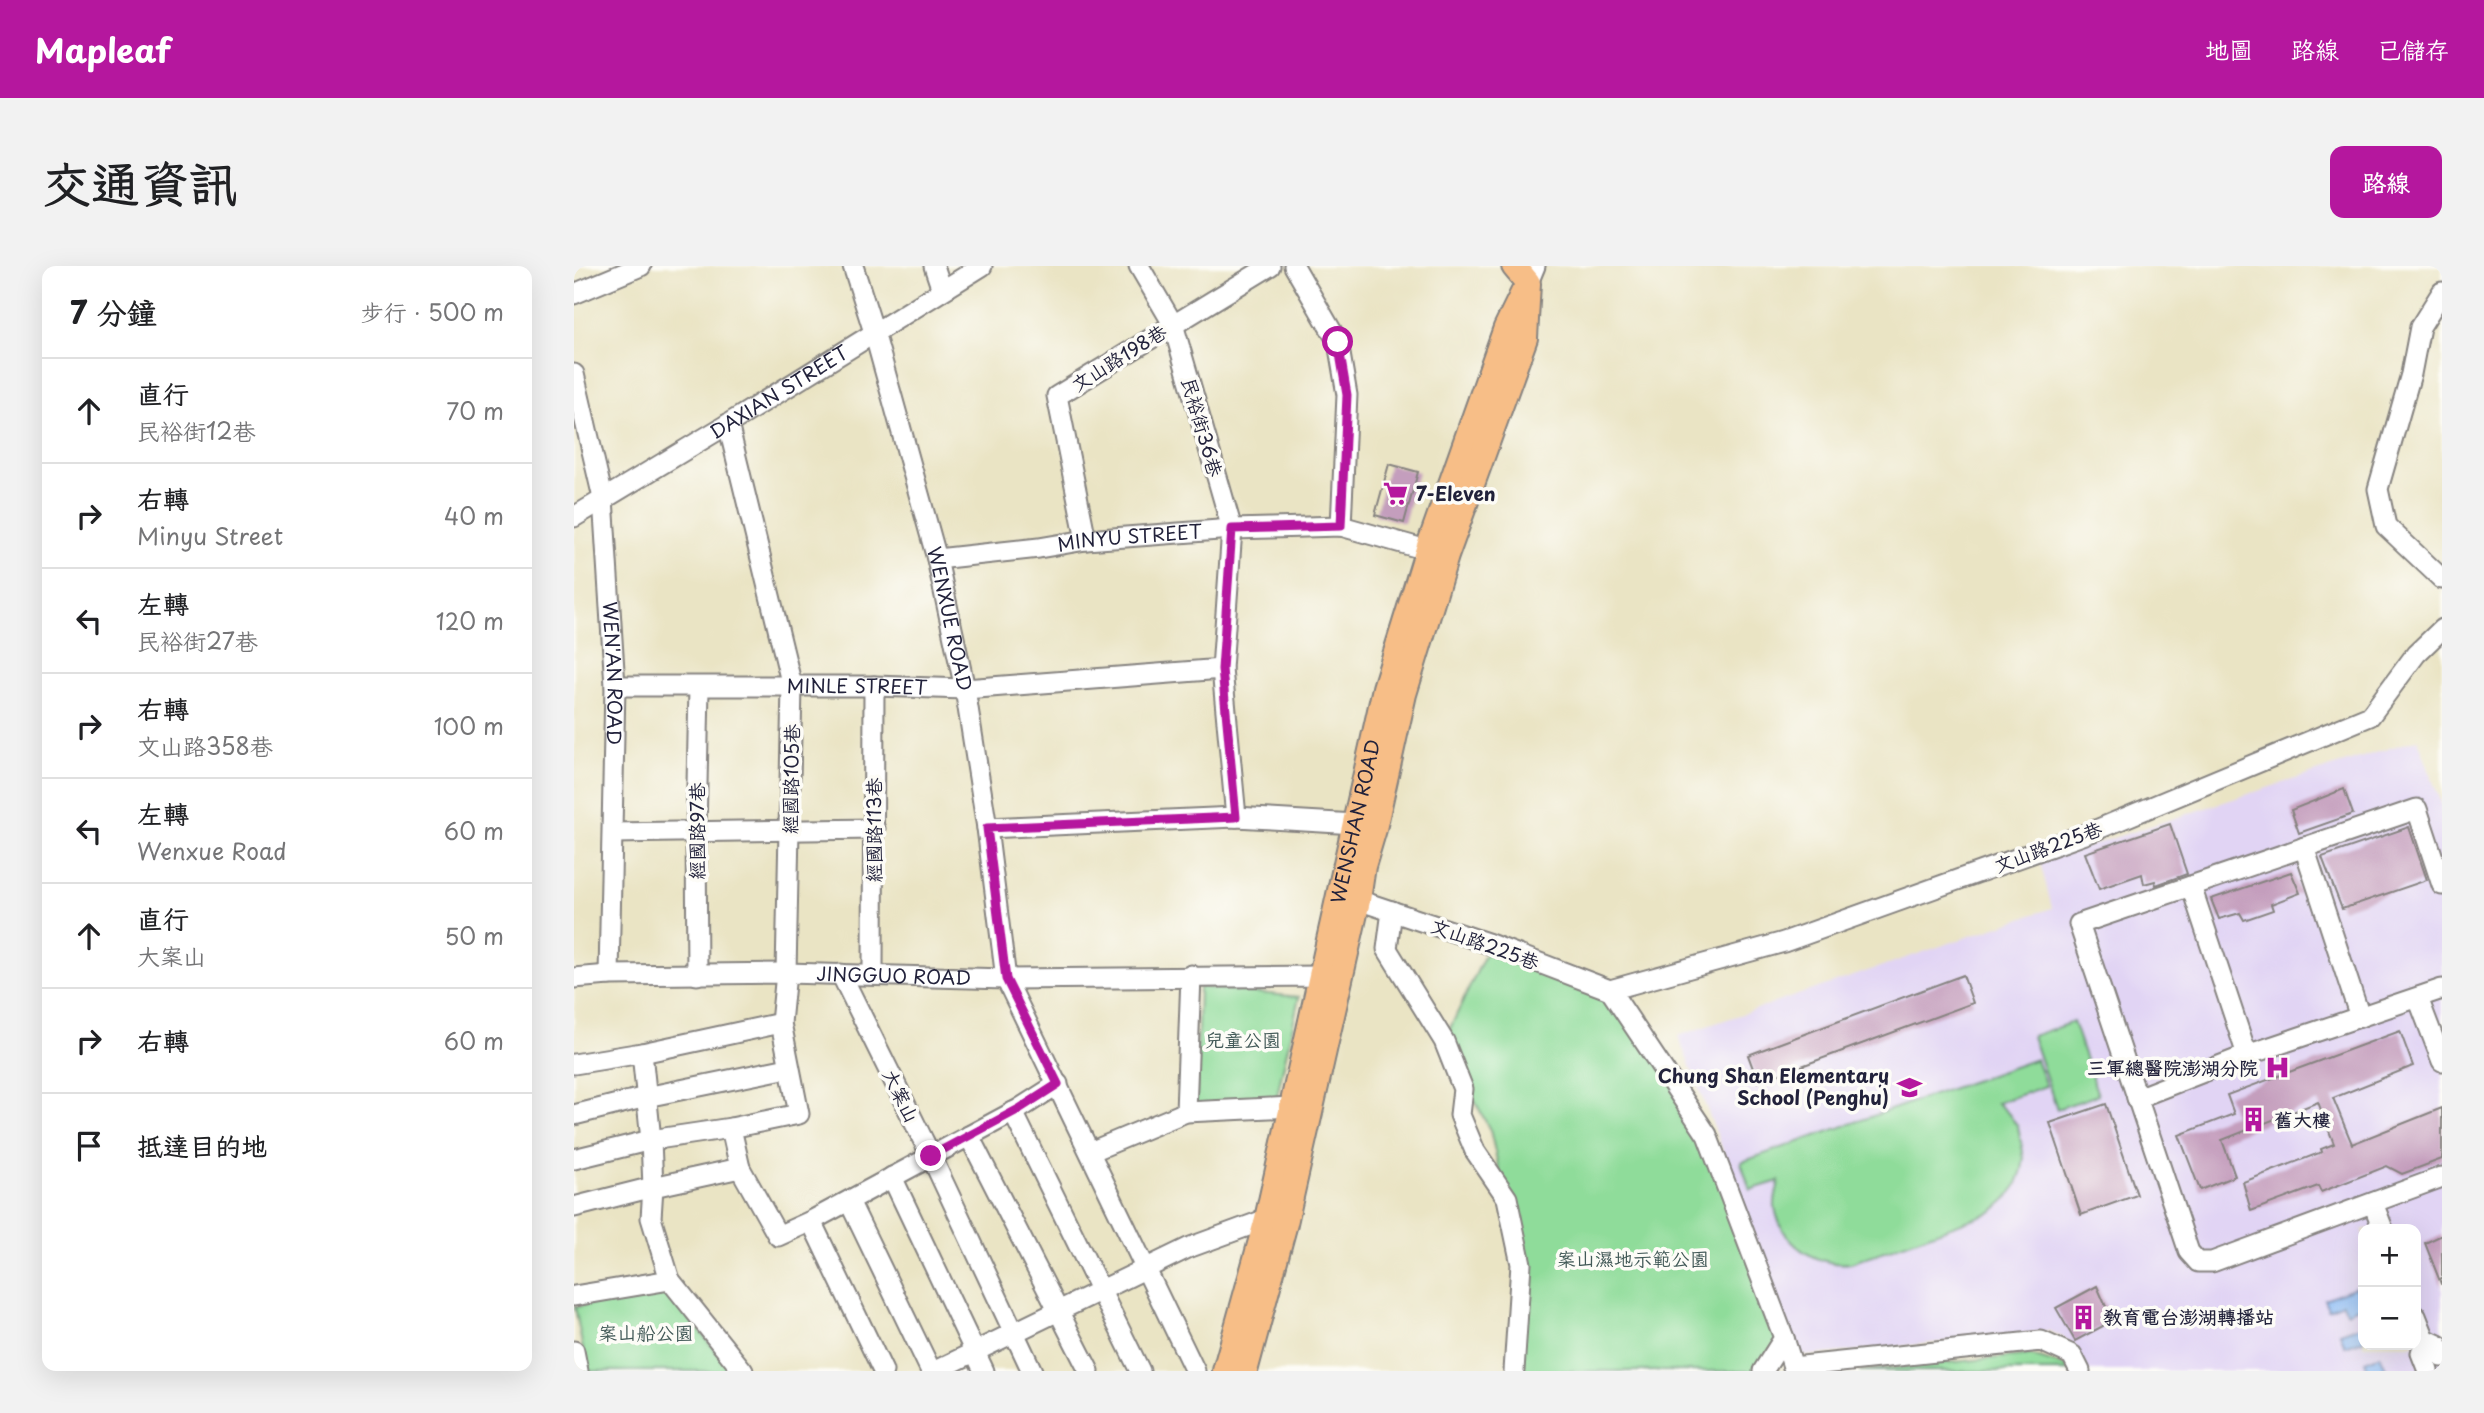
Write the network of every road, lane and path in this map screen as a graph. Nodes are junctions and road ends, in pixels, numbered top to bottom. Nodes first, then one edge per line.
1 (641, 266) edge
2 (853, 266) edge
3 (934, 266) edge
4 (982, 266) edge
5 (1139, 266) edge
6 (1270, 266) edge
7 (1294, 266) edge
8 (1526, 270) edge
9 (942, 290) junction
10 (2442, 292) edge
11 (574, 294) edge
12 (1173, 324) junction
13 (874, 332) junction
14 (574, 374) edge
15 (728, 424) junction
16 (603, 498) junction
17 (574, 517) edge
18 (1341, 526) junction
19 (1232, 529) junction
20 (1086, 540) junction
21 (1437, 552) junction
22 (937, 559) junction
23 (2442, 579) edge
24 (2442, 629) edge
25 (1222, 669) junction
26 (615, 686) junction
27 (792, 686) junction
28 (874, 686) junction
29 (699, 688) junction
30 (965, 689) junction
31 (1236, 817) junction
32 (1355, 824) junction
33 (987, 828) junction
34 (875, 829) junction
35 (790, 830) junction
36 (613, 833) junction
37 (696, 833) junction
38 (2304, 847) junction
39 (2442, 885) edge
40 (2190, 886) junction
41 (1358, 900) junction
42 (1392, 912) junction
43 (786, 973) junction
44 (841, 974) junction
45 (873, 974) junction
46 (609, 975) junction
47 (697, 975) junction
48 (1191, 975) junction
49 (574, 978) edge
50 (1331, 978) junction
51 (1006, 979) junction
52 (2442, 989) edge
53 (1610, 990) junction
54 (2418, 998) junction
55 (2360, 1017) junction
56 (781, 1023) junction
57 (642, 1053) junction
58 (2247, 1055) junction
59 (2442, 1061) edge
60 (574, 1064) edge
61 (788, 1068) junction
62 (1058, 1084) junction
63 (646, 1097) junction
64 (2137, 1098) junction
65 (1292, 1107) junction
66 (1013, 1112) junction
67 (1186, 1112) junction
68 (574, 1115) edge
69 (732, 1128) junction
70 (970, 1136) junction
71 (651, 1140) junction
72 (1090, 1152) junction
73 (931, 1156) junction
74 (574, 1159) edge
75 (740, 1168) junction
76 (892, 1177) junction
77 (2442, 1178) edge
78 (653, 1187) junction
79 (849, 1200) junction
80 (2373, 1203) junction
81 (574, 1207) edge
82 (811, 1221) junction
83 (1276, 1221) junction
84 (2381, 1224) edge
85 (1145, 1269) junction
86 (670, 1280) junction
87 (1101, 1290) junction
88 (574, 1296) edge
89 (1059, 1310) junction
90 (2421, 1329) edge
91 (1013, 1333) junction
92 (1784, 1338) junction
93 (2425, 1339) junction
94 (574, 1351) edge
95 (975, 1351) junction
96 (2442, 1357) edge
97 (578, 1371) edge
98 (743, 1371) edge
99 (883, 1371) edge
100 (933, 1371) edge
101 (985, 1371) edge
102 (1032, 1371) edge
103 (1089, 1371) edge
104 (1140, 1371) edge
105 (1195, 1371) edge
106 (1225, 1371) edge
107 (1245, 1371) edge
108 (1514, 1371) edge
109 (1763, 1371) edge
110 (2080, 1371) edge
111 (2428, 1371) edge

1 - 11 street
2 - 13 street, WENXUE ROAD
3 - 9 street
4 - 9 street, DAXIAN STREET
5 - 12 street, 民裕街36巷
6 - 12 street, 文山路198巷
7 - 18 street
8 - 21 main road, WENSHAN ROAD
9 - 13 street, DAXIAN STREET
10 - 23 street
12 - 19 street, 民裕街36巷
12 - 20 street, 文山路198巷
13 - 15 street, DAXIAN STREET
13 - 22 street, WENXUE ROAD
14 - 16 street, WEN'AN ROAD
15 - 16 street, DAXIAN STREET
15 - 27 street, 經國路105巷
16 - 17 street, DAXIAN STREET
16 - 26 street, WEN'AN ROAD
18 - 19 street, MINYU STREET
18 - 21 street, MINYU STREET
19 - 20 street, MINYU STREET
19 - 25 street
20 - 22 street, MINYU STREET
21 - 32 main road, WENSHAN ROAD
21 - 41 main road, WENSHAN ROAD
22 - 30 street, WENXUE ROAD
24 - 53 street, 文山路225巷
25 - 30 street, MINLE STREET
25 - 31 street
26 - 29 street, MINLE STREET
26 - 36 street, WEN'AN ROAD
27 - 28 street, MINLE STREET
27 - 29 street, MINLE STREET
27 - 35 street, 經國路105巷
28 - 30 street, MINLE STREET
28 - 34 street, 經國路113巷
29 - 37 street, 經國路97巷
30 - 33 street, WENXUE ROAD
31 - 32 street
31 - 33 street
32 - 50 main road, WENSHAN ROAD
33 - 51 street, WENXUE ROAD
34 - 35 street
34 - 45 street, 經國路113巷
35 - 37 street
35 - 43 street, 經國路105巷
36 - 37 street
36 - 46 street, WEN'AN ROAD
37 - 47 street, 經國路97巷
38 - 39 street
38 - 40 street
38 - 55 street
40 - 58 street
40 - 64 street
41 - 42 street, 文山路225巷
41 - 50 main road, WENSHAN ROAD
42 - 53 street, 文山路225巷
42 - 108 street
43 - 44 street, JINGGUO ROAD
43 - 47 street, JINGGUO ROAD
43 - 56 street, 經國路105巷
44 - 45 street, JINGGUO ROAD
44 - 73 street, 大案山
45 - 51 street, JINGGUO ROAD
46 - 47 street, JINGGUO ROAD
46 - 49 street, JINGGUO ROAD
48 - 50 street, JINGGUO ROAD
48 - 51 street, JINGGUO ROAD
48 - 67 street
50 - 65 main road, WENSHAN ROAD
50 - 83 main road, WENSHAN ROAD
51 - 62 street
52 - 54 street
53 - 92 street
54 - 55 street
54 - 59 street
55 - 58 street
56 - 57 street
56 - 61 street, 經國路105巷
57 - 60 street
57 - 63 street
58 - 64 street
61 - 63 street
61 - 69 street, 經國路105巷
62 - 66 street
62 - 72 street
63 - 68 street
63 - 71 street
64 - 80 street
65 - 67 street
65 - 83 main road, WENSHAN ROAD
66 - 70 street
66 - 87 street
67 - 72 street
69 - 71 street
69 - 75 street
70 - 73 street
70 - 89 street
71 - 74 street
71 - 78 street
72 - 85 street
73 - 76 street
73 - 91 street, 大案山
75 - 78 street
75 - 82 street
76 - 79 street
76 - 95 street
77 - 80 street
78 - 81 street
78 - 86 street
79 - 82 street
79 - 100 street
80 - 84 street
82 - 99 street
83 - 85 street
83 - 106 main road, WENSHAN ROAD
83 - 107 main road, WENSHAN ROAD
85 - 87 street
85 - 105 street
86 - 88 street
86 - 98 street
87 - 89 street
87 - 104 street
89 - 91 street
89 - 103 street
90 - 93 street
91 - 95 street
91 - 102 street, 大案山
92 - 109 street
92 - 110 street
93 - 96 street
93 - 111 street
94 - 97 street
95 - 100 street
95 - 101 street

